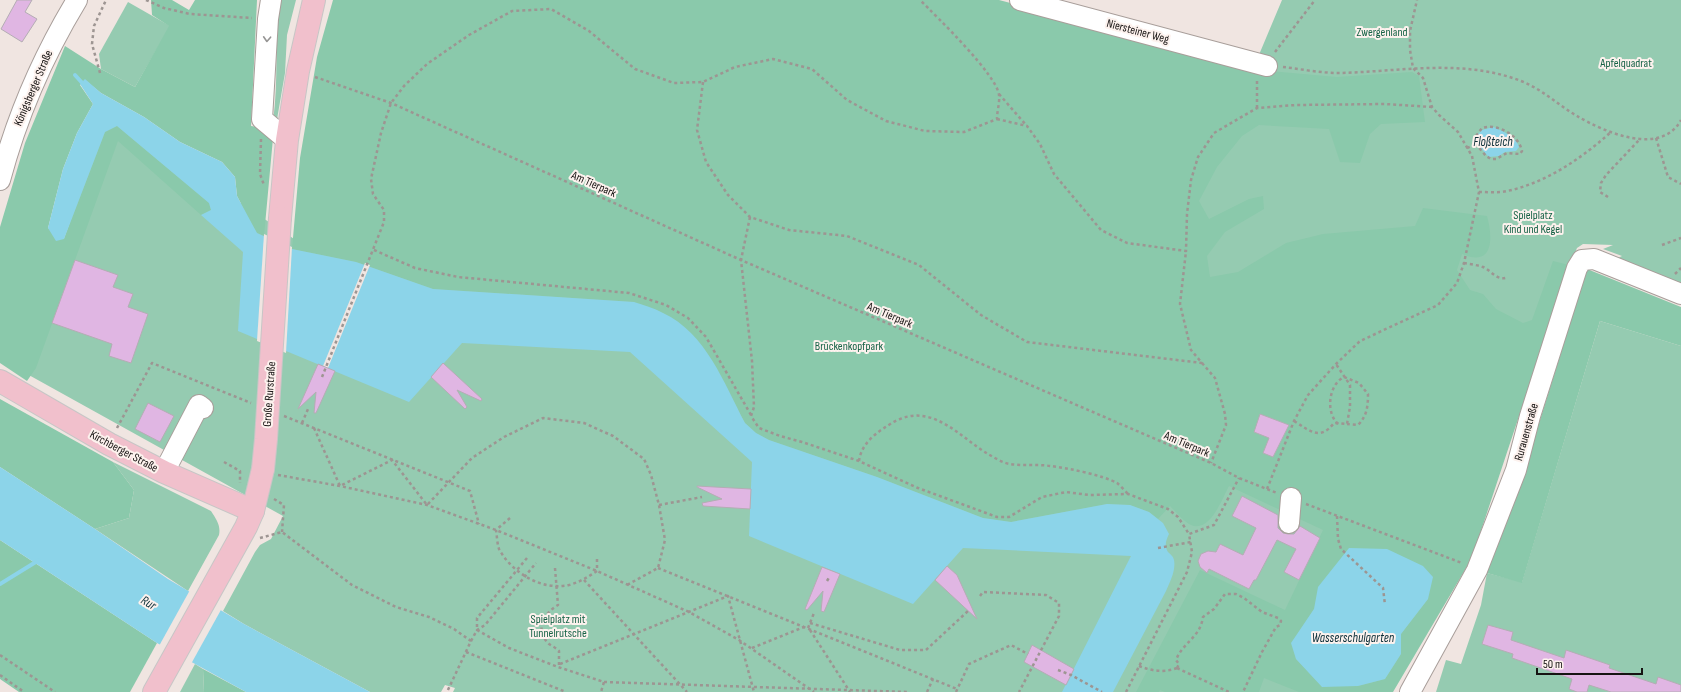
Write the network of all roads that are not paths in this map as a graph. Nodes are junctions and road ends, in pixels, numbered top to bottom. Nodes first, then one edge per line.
1 (77, 0) edge
2 (314, 0) edge
3 (1020, 0) edge
4 (270, 10) edge
5 (1262, 64) road end
6 (287, 140) junction
7 (0, 180) edge
8 (1681, 294) edge
9 (0, 380) edge
10 (203, 408) dead end
11 (164, 472) junction
12 (256, 494) junction
13 (1291, 498) road end
14 (1289, 523) dead end
15 (154, 692) edge
16 (1410, 692) edge

1 - 7 street, Königsberger Straße
2 - 6 main road, Große Rurstraße
3 - 5 street, Niersteiner Weg
4 -> 6 street
6 - 12 main road, Große Rurstraße, bridge
8 - 16 street, Rurauenstraße
9 - 11 main road, Kirchberger Straße
10 - 11 street
11 - 12 main road, Kirchberger Straße
12 - 15 main road, Große Rurstraße
13 - 14 street

